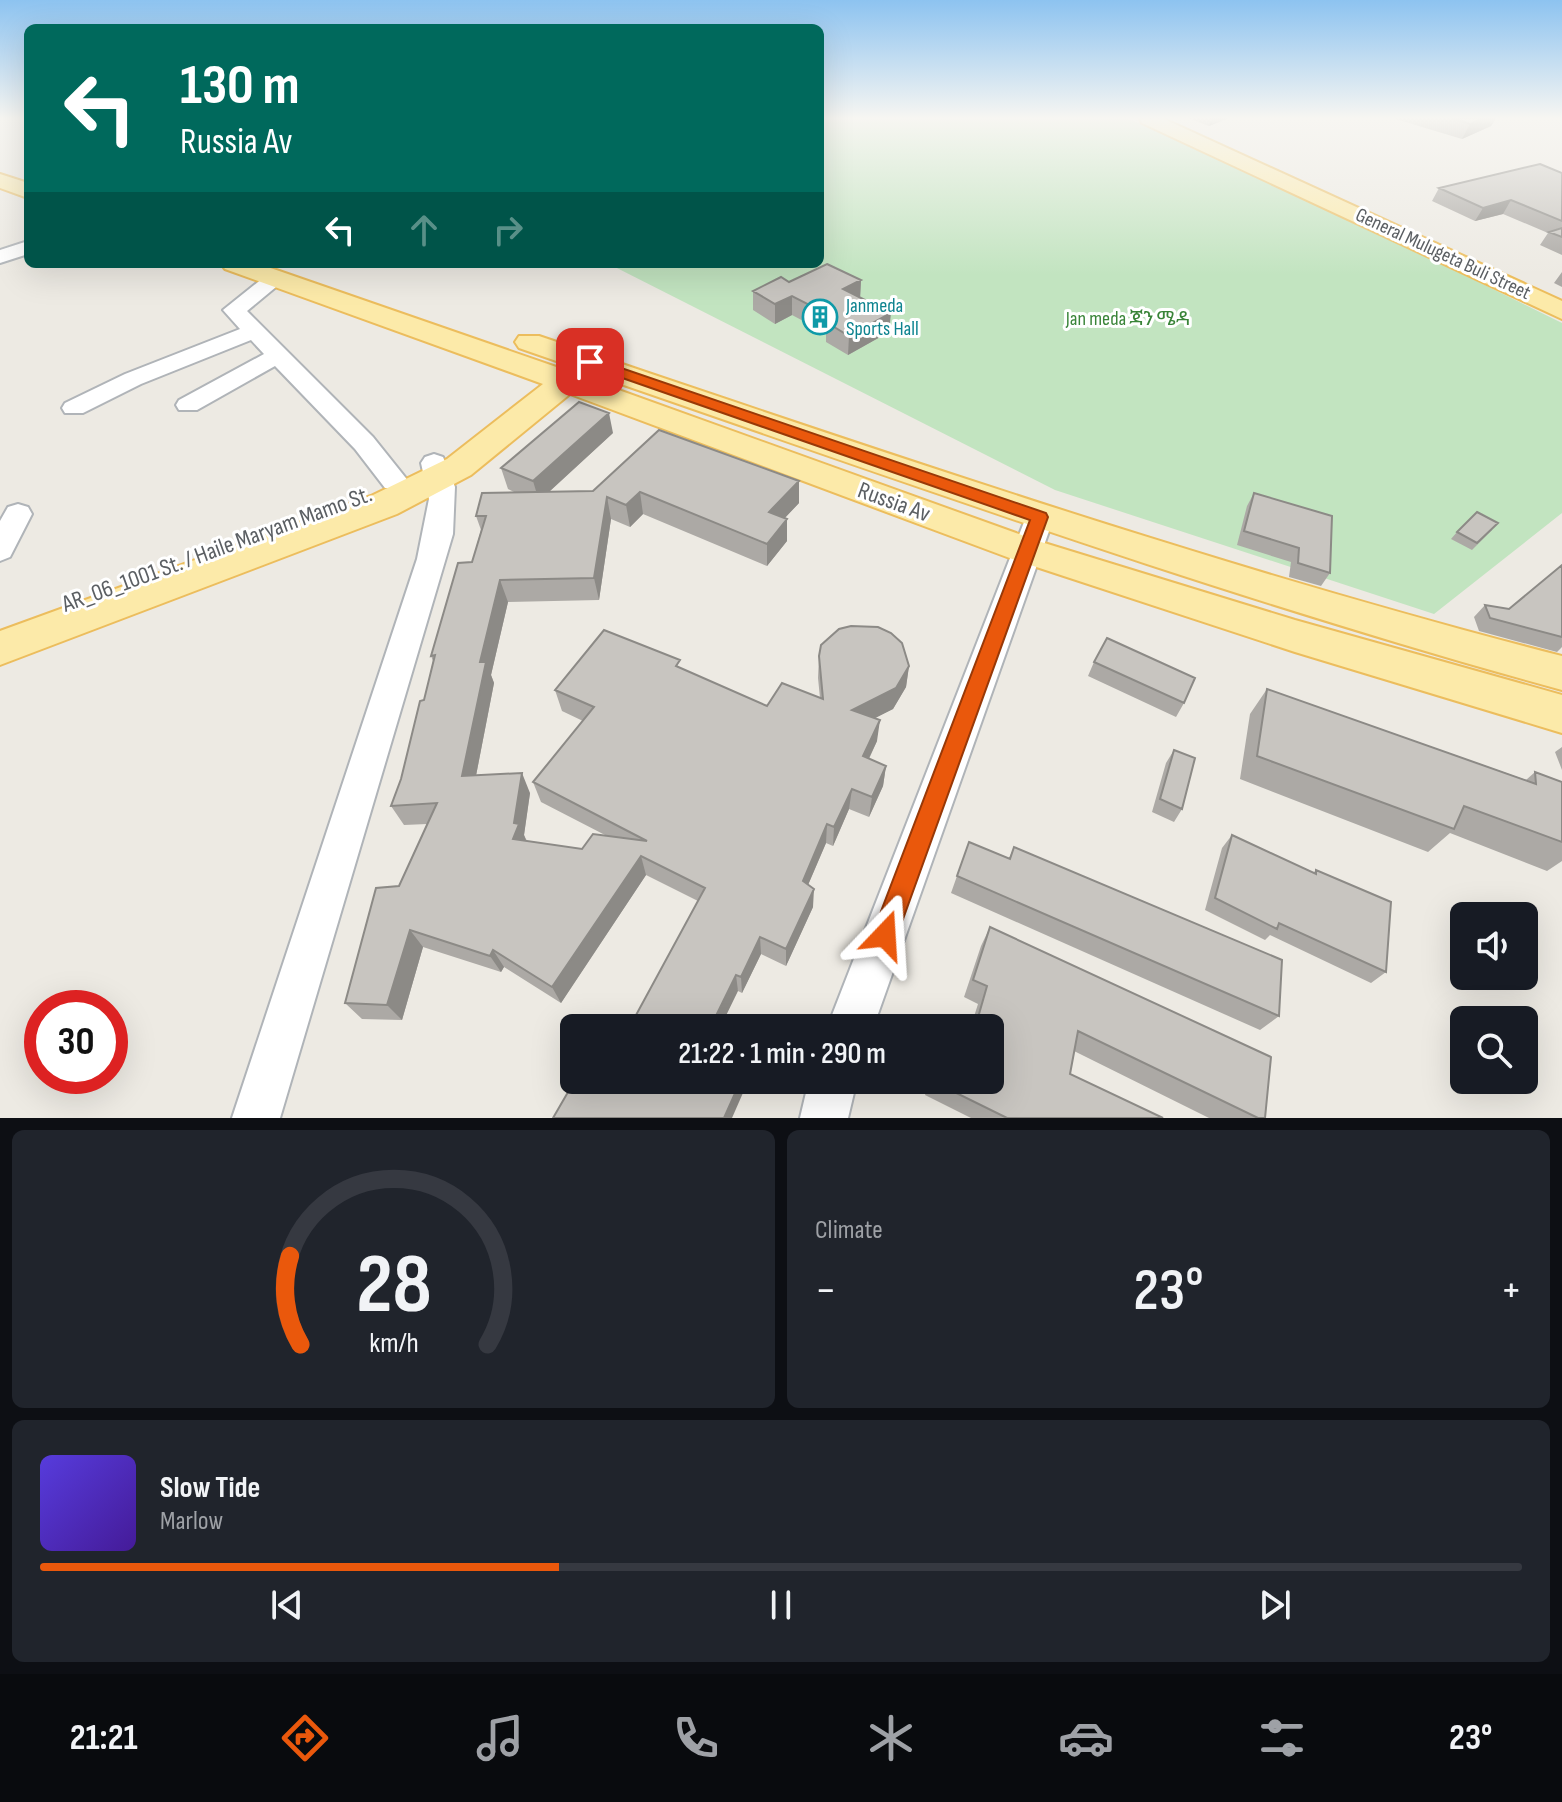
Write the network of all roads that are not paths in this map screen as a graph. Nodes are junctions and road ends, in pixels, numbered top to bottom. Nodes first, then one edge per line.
1 (1261, 171) edge
2 (0, 181) edge
3 (24, 190) edge
4 (24, 248) edge
5 (0, 257) edge
6 (265, 268) edge
7 (288, 271) edge
8 (1562, 311) edge
9 (252, 332) junction
10 (278, 355) junction
11 (568, 369) junction
12 (188, 405) dead end
13 (74, 408) dead end
14 (437, 470) junction
15 (395, 482) junction
16 (18, 514) dead end
17 (1034, 534) junction
18 (0, 550) edge
19 (68, 614) junction
20 (0, 628) edge
21 (0, 648) edge
22 (1562, 673) edge
23 (1562, 714) edge
24 (855, 1014) edge
25 (830, 1094) edge
26 (256, 1118) edge
27 (824, 1118) edge

1 - 8 main road, General Mulugeta Buli Street
2 - 3 main road
4 - 5 street
6 - 7 main road, Russia Av
7 - 9 street
7 - 11 main road, Russia Av
9 - 10 street
9 - 13 street
10 - 12 street
10 - 15 street
11 - 14 main road
11 - 17 main road, Russia Av
14 - 15 main road, AR_06_1001 St. / Haile Maryam Mamo St.
14 - 19 main road
14 - 26 street
15 - 19 main road, AR_06_1001 St. / Haile Maryam Mamo St.
16 - 18 street
17 - 22 main road, Russia Av
17 - 23 main road, Russia Av
17 - 24 street
19 - 20 main road, AR_06_1001 St. / Haile Maryam Mamo St.
19 - 21 main road
25 - 27 street

